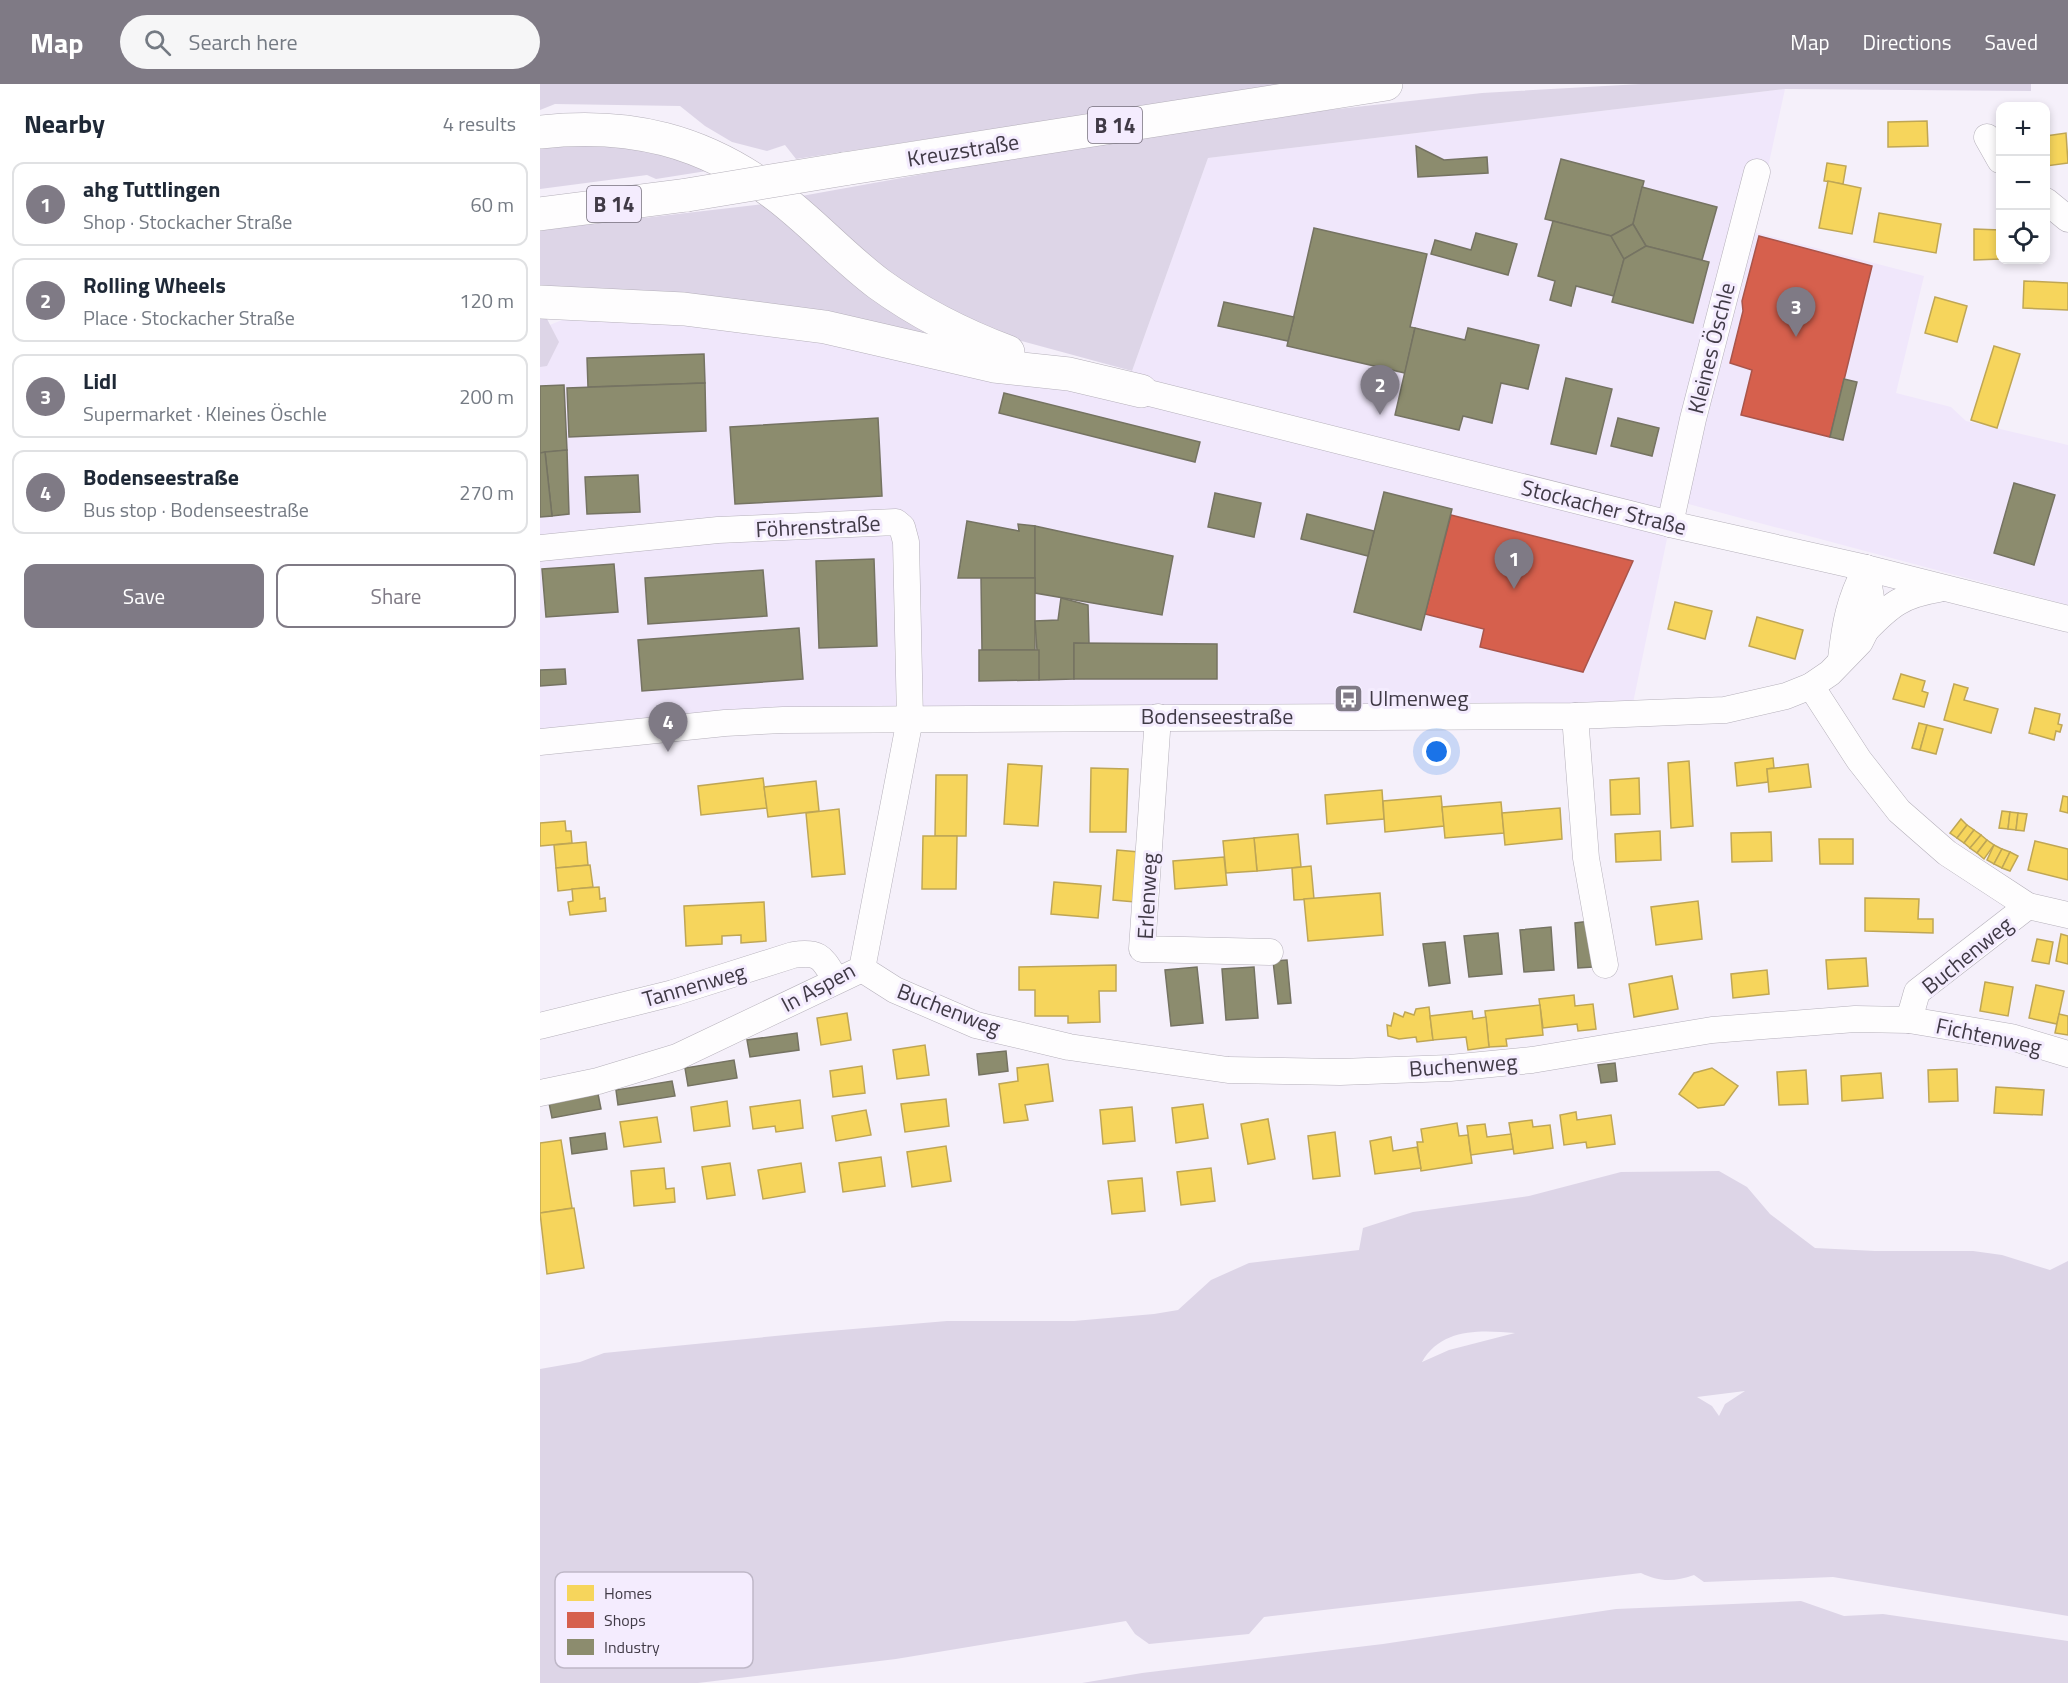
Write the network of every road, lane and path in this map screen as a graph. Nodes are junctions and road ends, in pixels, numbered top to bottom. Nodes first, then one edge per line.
1 (1386, 84) edge
2 (540, 132) edge
3 (1987, 137) dead end
4 (1999, 156) edge
5 (1757, 172) dead end
6 (2050, 204) edge
7 (540, 214) edge
8 (2068, 219) edge
9 (540, 302) edge
10 (1069, 374) junction
11 (1141, 391) joint
12 (1670, 524) junction
13 (540, 548) edge
14 (1866, 568) junction
15 (1940, 589) junction
16 (2068, 619) edge
17 (1866, 630) junction
18 (1841, 659) junction
19 (1811, 686) junction
20 (1575, 716) junction
21 (1158, 717) junction
22 (910, 719) junction
23 (540, 741) edge
24 (2028, 906) junction
25 (2068, 915) edge
26 (1270, 952) dead end
27 (1605, 965) dead end
28 (862, 969) junction
29 (836, 980) junction
30 (1909, 1020) junction
31 (540, 1026) edge
32 (2068, 1054) edge
33 (540, 1093) edge

1 - 7 main road, Kreuzstraße / B 14, bridge
2 - 10 main road
3 - 4 street
5 - 12 street, Kleines Öschle
6 - 8 street
9 - 10 main road
10 - 11 main road
11 - 12 street, Stockacher Straße
12 - 14 street, Stockacher Straße
13 - 22 street, Föhrenstraße
14 - 15 street, Stockacher Straße
14 - 17 street
14 - 18 street
15 - 16 street, Stockacher Straße
15 - 17 street, Bodenseestraße
17 - 18 street, Bodenseestraße
18 - 19 street, Bodenseestraße
19 - 20 street, Bodenseestraße
19 - 24 street
20 - 21 street, Bodenseestraße
20 - 27 street
21 - 22 street, Bodenseestraße
21 - 26 street, Erlenweg
22 - 23 street, Bodenseestraße
22 - 28 street, In Aspen
24 - 25 street
24 - 30 street, Buchenweg
28 - 29 street, In Aspen
28 - 30 street, Buchenweg
29 - 31 street, Tannenweg
29 - 33 street, In Aspen
30 - 32 street, Fichtenweg

